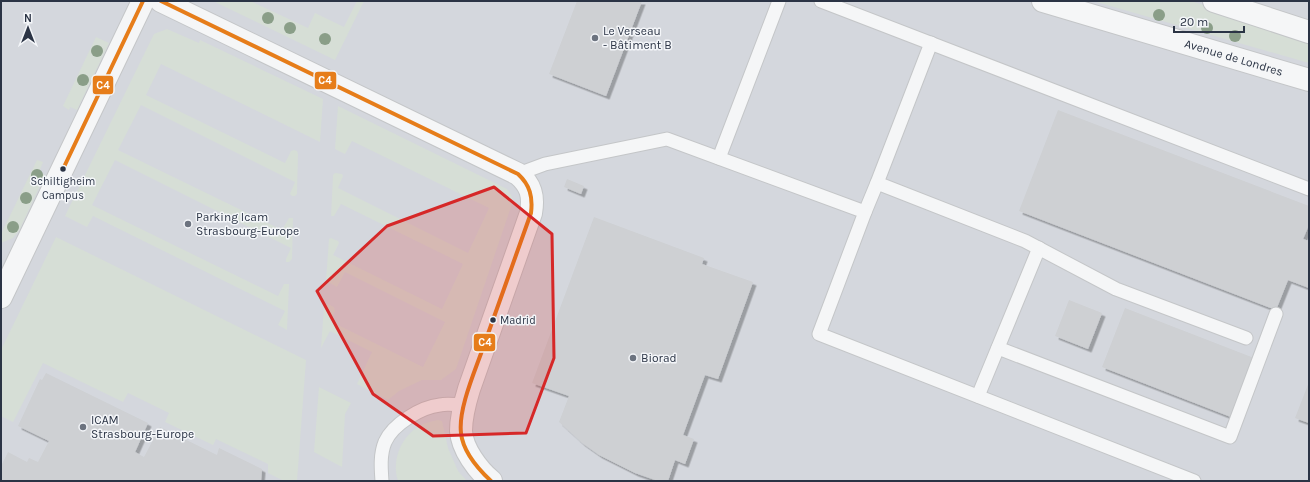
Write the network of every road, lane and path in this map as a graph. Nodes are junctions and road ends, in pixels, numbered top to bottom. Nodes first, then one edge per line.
1 (143, 1) edge
2 (161, 1) edge
3 (779, 1) edge
4 (822, 1) edge
5 (1044, 1) edge
6 (1214, 1) edge
7 (1309, 32) edge
8 (931, 43) junction
9 (1309, 80) edge
10 (720, 158) junction
11 (518, 174) junction
12 (877, 183) junction
13 (1309, 189) edge
14 (865, 212) junction
15 (1039, 248) junction
16 (8, 264) edge
17 (1, 297) edge
18 (1276, 314) dead end
19 (1246, 338) dead end
20 (998, 348) junction
21 (978, 396) junction
22 (464, 405) junction
23 (382, 481) edge
24 (491, 481) edge
25 (1194, 481) edge

1 - 16 street
2 - 11 street
3 - 10 lane
4 - 8 lane
5 - 9 street, Avenue de Londres
6 - 7 street
8 - 12 lane
8 - 13 lane
10 - 11 lane
10 - 14 lane
11 - 22 street
12 - 14 lane
12 - 15 lane
14 - 21 lane
15 - 19 lane
15 - 20 lane
16 - 17 street
18 - 20 lane
20 - 21 lane
21 - 25 lane
22 - 23 lane
22 - 24 street

